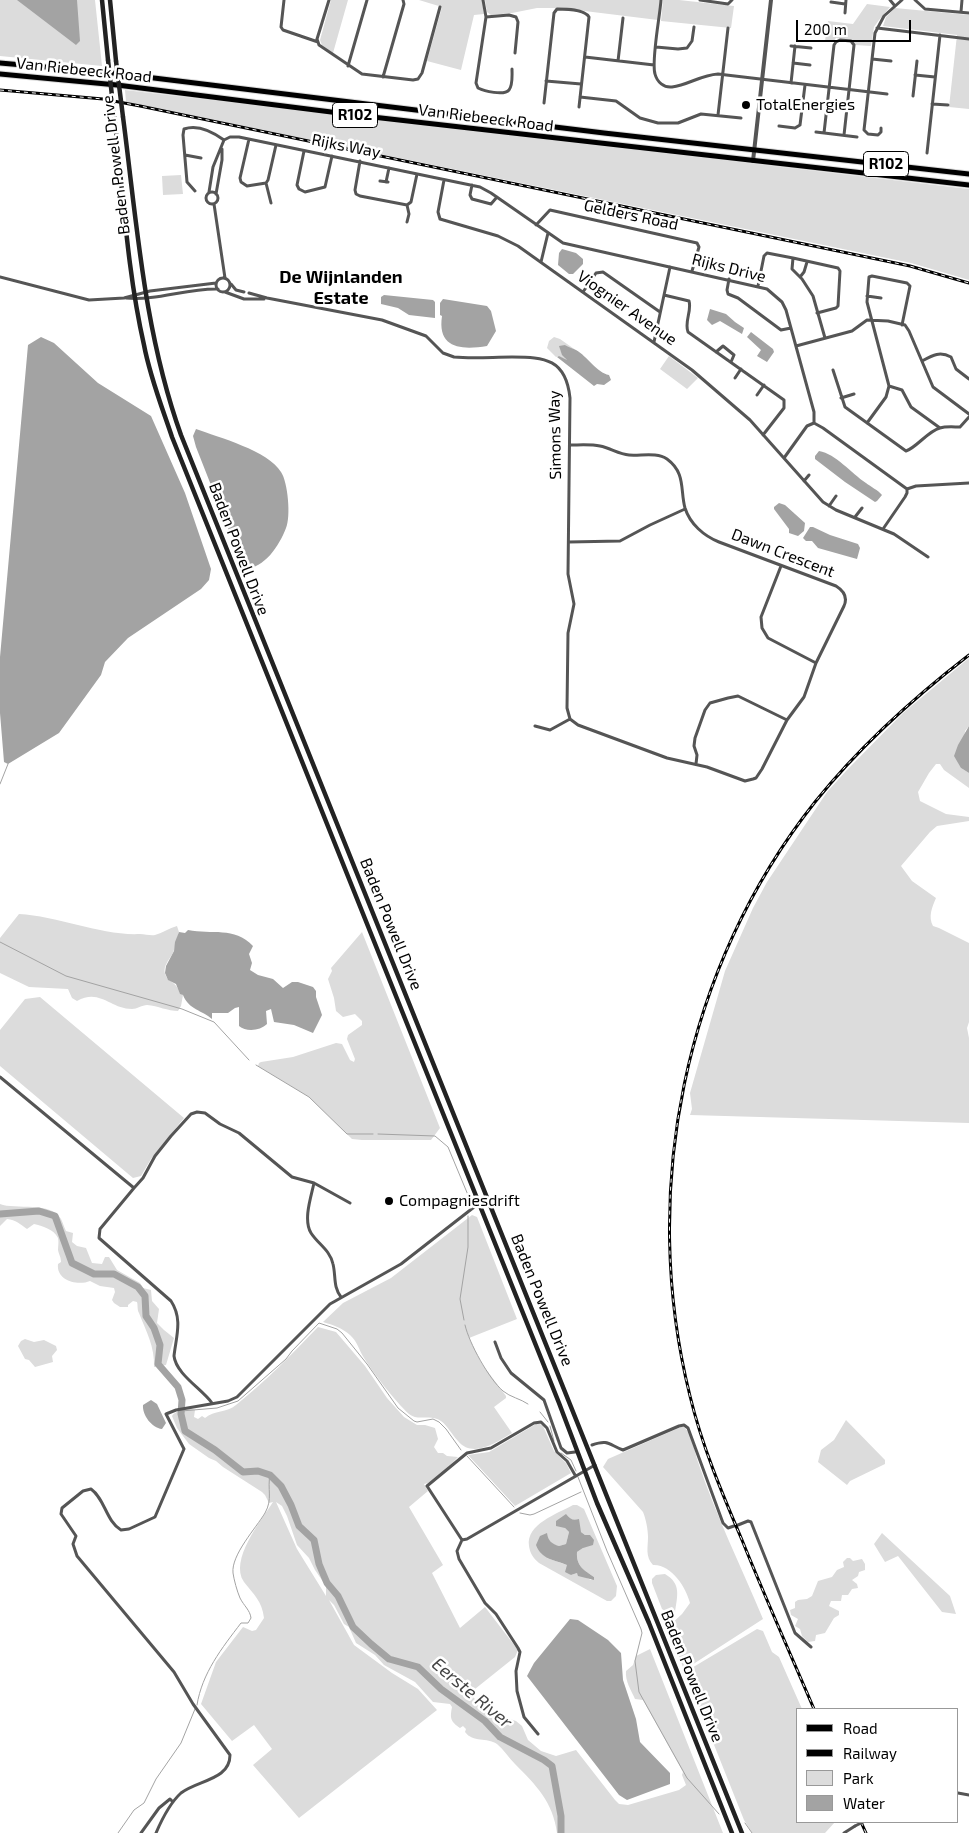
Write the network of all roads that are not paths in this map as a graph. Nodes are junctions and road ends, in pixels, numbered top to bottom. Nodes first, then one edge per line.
1 (102, 0) edge
2 (110, 0) edge
3 (284, 0) edge
4 (328, 0) edge
5 (367, 0) edge
6 (403, 0) edge
7 (483, 0) edge
8 (661, 0) edge
9 (700, 0) edge
10 (732, 0) edge
11 (771, 0) edge
12 (890, 0) edge
13 (902, 0) edge
14 (915, 0) edge
15 (962, 0) edge
16 (832, 2) dead end
17 (845, 2) edge
18 (895, 6) junction
19 (440, 8) dead end
20 (961, 12) junction
21 (969, 13) edge
22 (845, 14) dead end
23 (486, 17) junction
24 (623, 18) dead end
25 (694, 27) dead end
26 (728, 28) dead end
27 (877, 28) junction
28 (940, 35) junction
29 (969, 39) edge
30 (318, 42) junction
31 (656, 47) junction
32 (811, 48) dead end
33 (515, 53) dead end
34 (584, 57) junction
35 (872, 59) junction
36 (618, 61) junction
37 (891, 61) dead end
38 (916, 61) dead end
39 (0, 63) edge
40 (794, 63) junction
41 (654, 65) junction
42 (810, 65) dead end
43 (348, 66) junction
44 (512, 70) dead end
45 (0, 74) edge
46 (724, 74) junction
47 (915, 75) junction
48 (383, 77) junction
49 (935, 77) junction
50 (762, 80) junction
51 (546, 81) junction
52 (791, 83) junction
53 (581, 84) junction
54 (805, 85) junction
55 (830, 88) junction
56 (849, 90) junction
57 (868, 92) junction
58 (887, 94) dead end
59 (913, 96) dead end
60 (580, 97) junction
61 (348, 102) junction
62 (544, 102) dead end
63 (932, 104) junction
64 (948, 105) dead end
65 (579, 107) dead end
66 (346, 114) junction
67 (718, 115) junction
68 (482, 118) junction
69 (741, 118) dead end
70 (779, 126) dead end
71 (881, 128) dead end
72 (480, 130) junction
73 (816, 132) dead end
74 (824, 133) junction
75 (612, 134) junction
76 (844, 135) junction
77 (857, 137) dead end
78 (248, 139) junction
79 (224, 140) junction
80 (276, 145) junction
81 (610, 145) junction
82 (222, 149) junction
83 (754, 149) junction
84 (304, 150) junction
85 (927, 153) dead end
86 (184, 155) junction
87 (332, 156) junction
88 (201, 158) dead end
89 (753, 161) junction
90 (360, 162) junction
91 (389, 168) junction
92 (212, 174) junction
93 (417, 174) junction
94 (969, 174) edge
95 (220, 175) junction
96 (444, 180) junction
97 (380, 181) dead end
98 (266, 182) junction
99 (472, 185) junction
100 (969, 185) edge
101 (195, 191) dead end
102 (210, 192) junction
103 (216, 194) junction
104 (497, 197) junction
105 (214, 204) junction
106 (271, 204) dead end
107 (407, 206) junction
108 (408, 222) dead end
109 (536, 225) junction
110 (548, 233) junction
111 (793, 258) junction
112 (808, 261) junction
113 (540, 262) junction
114 (670, 266) junction
115 (692, 271) junction
116 (0, 276) edge
117 (800, 277) junction
118 (225, 278) junction
119 (729, 279) junction
120 (216, 283) junction
121 (230, 283) junction
122 (758, 286) junction
123 (218, 289) junction
124 (225, 292) junction
125 (244, 292) dead end
126 (583, 292) junction
127 (249, 293) dead end
128 (145, 295) junction
129 (664, 295) junction
130 (867, 296) junction
131 (135, 297) junction
132 (267, 298) junction
133 (881, 298) dead end
134 (660, 312) junction
135 (817, 313) junction
136 (872, 320) junction
137 (902, 325) junction
138 (791, 328) junction
139 (825, 338) junction
140 (654, 342) junction
141 (796, 346) junction
142 (716, 352) junction
143 (922, 361) junction
144 (731, 362) junction
145 (741, 369) junction
146 (833, 370) dead end
147 (735, 378) dead end
148 (969, 379) edge
149 (764, 385) junction
150 (889, 386) junction
151 (854, 394) dead end
152 (757, 395) dead end
153 (841, 398) junction
154 (969, 415) edge
155 (814, 423) junction
156 (867, 423) junction
157 (940, 428) junction
158 (763, 435) junction
159 (570, 445) junction
160 (784, 458) junction
161 (809, 475) dead end
162 (804, 481) junction
163 (969, 483) edge
164 (907, 491) junction
165 (836, 496) dead end
166 (829, 506) junction
167 (862, 508) dead end
168 (685, 509) junction
169 (855, 517) junction
170 (883, 529) junction
171 (569, 542) junction
172 (928, 557) dead end
173 (781, 566) junction
174 (816, 663) junction
175 (570, 719) junction
176 (787, 720) junction
177 (536, 726) dead end
178 (696, 764) junction
179 (0, 1077) edge
180 (314, 1184) junction
181 (134, 1188) junction
182 (487, 1197) junction
183 (350, 1202) dead end
184 (479, 1203) junction
185 (341, 1297) junction
186 (494, 1342) dead end
187 (212, 1403) junction
188 (544, 1424) junction
189 (553, 1425) junction
190 (592, 1445) dead end
191 (575, 1452) dead end
192 (594, 1465) junction
193 (585, 1470) junction
194 (575, 1475) junction
195 (462, 1540) junction
196 (811, 1647) dead end
197 (538, 1734) dead end
198 (173, 1802) junction
199 (860, 1823) edge
200 (141, 1833) edge
201 (156, 1833) edge
202 (732, 1833) edge
203 (742, 1833) edge
204 (844, 1833) edge

1 - 131 main road, Baden Powell Drive, bridge
2 - 128 main road, Baden Powell Drive, bridge
3 - 30 street
4 - 30 street
5 - 43 street
6 - 48 street
7 - 23 street
8 - 31 street
9 - 10 street
11 - 50 street
12 - 18 street
13 - 18 street
14 - 20 street
15 - 20 street
16 - 17 street
17 - 22 street
18 - 27 street
19 - 48 street
20 - 21 street
23 - 33 street
23 - 44 street
24 - 36 street
25 - 31 street
26 - 46 street
27 - 28 street
27 - 35 street
28 - 29 street
28 - 49 street
30 - 43 street
31 - 41 street
32 - 40 street
34 - 36 street
34 - 51 street
34 - 53 street
35 - 37 street
35 - 57 street
36 - 41 street
38 - 47 street
39 - 61 main road, Van Riebeeck Road / R102
40 - 42 street
40 - 52 street
41 - 46 street
43 - 48 street
45 - 66 main road, Van Riebeeck Road / R102
46 - 50 street
46 - 67 street
47 - 49 street
47 - 59 street
49 - 63 street
50 - 52 street
50 - 83 street
51 - 53 street
51 - 62 street
52 - 54 street
53 - 60 street
54 - 55 street
54 - 70 street
55 - 56 street
55 - 56 street
55 - 74 street
56 - 57 street
56 - 76 street
57 - 58 street
57 - 71 street
60 - 65 street
60 - 67 street
61 - 66 main road
61 - 68 main road, Van Riebeeck Road / R102
63 - 64 street
63 - 85 street
66 - 72 main road, Van Riebeeck Road / R102
67 - 69 street
68 - 72 main road
68 - 75 main road, Van Riebeeck Road / R102
72 - 81 main road, Van Riebeeck Road / R102
73 - 74 street
74 - 76 street
75 - 81 main road
75 - 83 main road, Van Riebeeck Road / R102
76 - 77 street
78 - 79 street, Rijks Way
78 - 80 street, Rijks Way
78 - 98 street
79 - 82 street
79 - 86 street
80 - 84 street, Rijks Way
80 - 98 street
81 - 89 main road, Van Riebeeck Road / R102
82 - 92 street
82 - 95 street
83 - 89 street
83 - 94 main road, Van Riebeeck Road / R102
84 - 87 street, Rijks Way
84 - 87 street
86 - 88 street
86 - 101 street
87 - 90 street, Rijks Way
89 - 100 main road, Van Riebeeck Road / R102
90 - 91 street, Rijks Way
90 - 107 street
91 - 93 street, Rijks Way
91 - 97 street
92 - 95 street
92 - 102 street
93 - 96 street, Rijks Way
93 - 107 street
95 - 103 street
96 - 99 street, Rijks Way
96 - 113 street, Viognier Avenue
98 - 106 street
99 - 104 street, Rijks Drive
99 - 104 street
102 - 103 street
102 - 105 street
103 - 105 street
104 - 109 street, Rijks Drive
105 - 118 street
107 - 108 street
109 - 110 street, Rijks Drive
109 - 115 street, Gelders Road
110 - 113 street
110 - 114 street, Rijks Drive
111 - 112 street
111 - 117 street
111 - 122 street
112 - 117 street
112 - 135 street
113 - 126 street, Viognier Avenue
114 - 115 street, Rijks Drive
114 - 129 street
115 - 119 street, Rijks Drive
116 - 131 street
117 - 135 street
118 - 120 street
118 - 121 street
119 - 122 street, Rijks Drive
119 - 138 street
120 - 123 street
120 - 128 street
121 - 124 street
121 - 125 street
122 - 138 street, Rijks Drive
123 - 124 street
123 - 128 street
124 - 132 street, Simons Way
126 - 134 street
126 - 140 street, Viognier Avenue
127 - 132 street, Simons Way
128 - 131 street
128 - 182 main road, Baden Powell Drive
129 - 134 street
129 - 142 street
130 - 133 street
130 - 136 street
130 - 137 street
131 - 184 main road, Baden Powell Drive
132 - 159 street, Simons Way
134 - 140 street
135 - 139 street
136 - 137 street
136 - 139 street
136 - 150 street
137 - 143 street
138 - 141 street, Rijks Drive
139 - 141 street
140 - 158 street, Viognier Avenue
141 - 155 street, Rijks Drive
142 - 144 street
142 - 144 street
143 - 148 street
143 - 154 street
144 - 145 street
145 - 147 street
145 - 149 street
146 - 153 street
149 - 152 street
149 - 158 street
150 - 156 street
150 - 157 street
151 - 153 street
153 - 156 street
154 - 157 street
155 - 160 street
155 - 164 street
156 - 157 street
158 - 160 street, Viognier Avenue
159 - 168 street, Dawn Crescent
159 - 171 street, Simons Way
160 - 162 street, Viognier Avenue
161 - 162 street
162 - 166 street, Viognier Avenue
163 - 164 street
164 - 170 street
165 - 166 street
166 - 169 street, Viognier Avenue
167 - 169 street
168 - 171 street
168 - 173 street, Dawn Crescent
169 - 170 street, Viognier Avenue
170 - 172 street, Viognier Avenue
171 - 175 street, Simons Way
173 - 174 street
173 - 174 street, Dawn Crescent
174 - 176 street, Dawn Crescent
175 - 177 street
175 - 178 street, Dawn Crescent
176 - 178 street, Dawn Crescent
176 - 178 street
179 - 181 street
180 - 181 street
180 - 183 street
180 - 185 street
181 - 187 street
182 - 184 street
182 - 192 main road, Baden Powell Drive
184 - 185 street
184 - 193 main road, Baden Powell Drive
185 - 187 street
186 - 189 street
187 - 198 street
188 - 189 street
188 - 194 street
188 - 195 street
189 - 191 street
190 - 196 street
192 - 193 street
192 - 203 main road, Baden Powell Drive
193 - 194 street
193 - 202 main road, Baden Powell Drive
194 - 195 street
195 - 197 street
198 - 200 street
198 - 201 street
199 - 204 street, bridge

